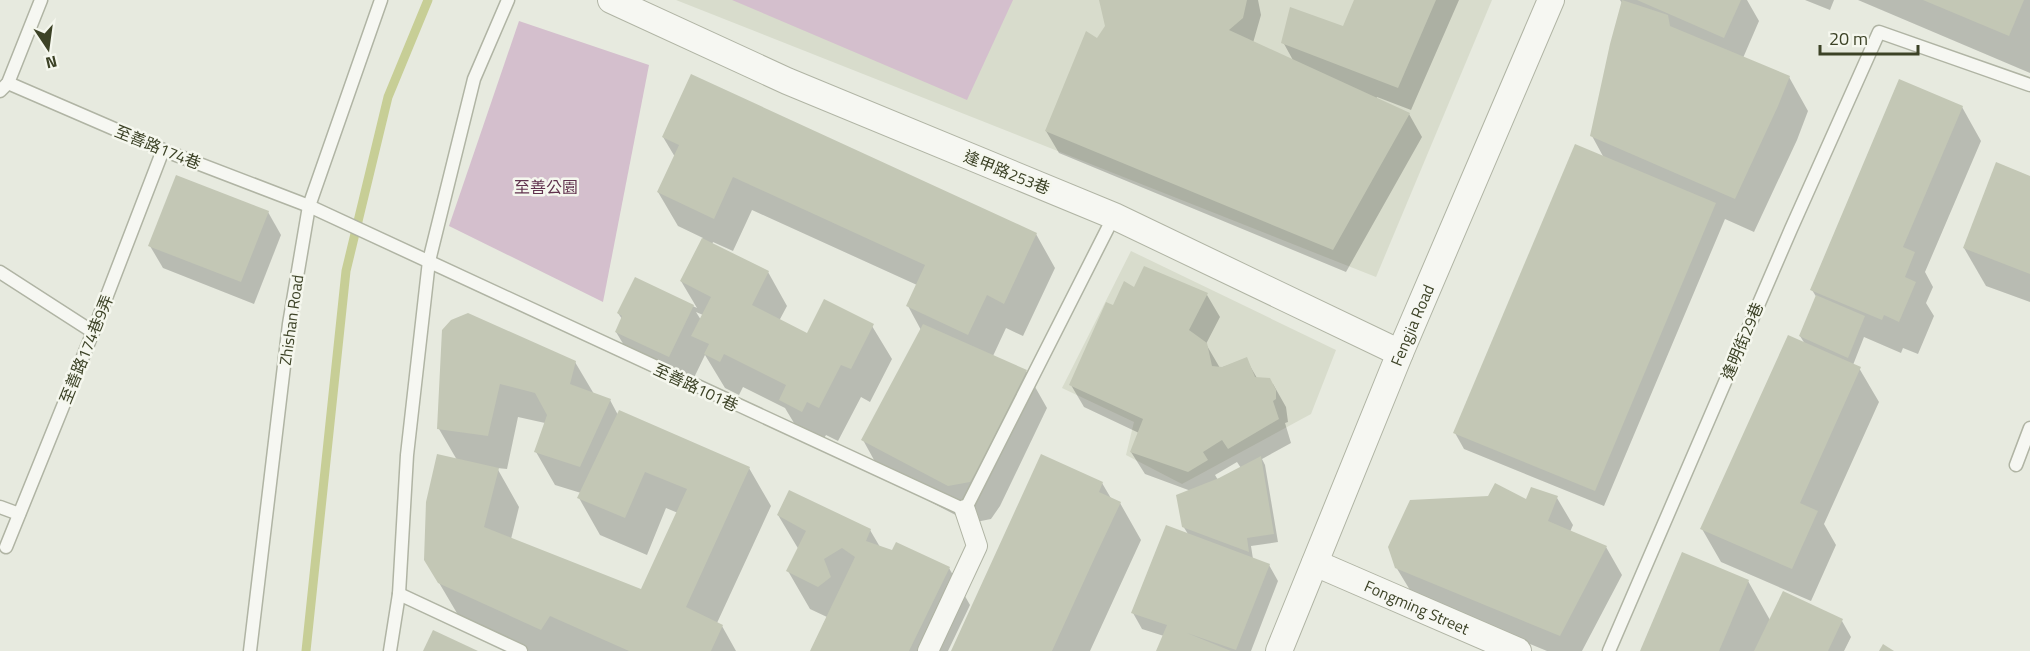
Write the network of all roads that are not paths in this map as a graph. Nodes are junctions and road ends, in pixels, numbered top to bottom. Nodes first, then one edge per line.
1 (41, 0) edge
2 (381, 0) edge
3 (508, 0) edge
4 (611, 0) edge
5 (1551, 0) edge
6 (2030, 85) edge
7 (4, 87) edge
8 (164, 150) junction
9 (309, 206) junction
10 (1114, 216) junction
11 (429, 261) junction
12 (0, 272) edge
13 (93, 332) junction
14 (1400, 353) junction
15 (2030, 428) edge
16 (2016, 465) dead end
17 (0, 507) edge
18 (965, 510) junction
19 (19, 514) junction
20 (6, 547) dead end
21 (1316, 563) junction
22 (399, 594) junction
23 (250, 651) edge
24 (390, 651) edge
25 (521, 651) edge
26 (928, 651) edge
27 (1279, 651) edge
28 (1518, 651) edge
29 (1609, 651) edge

1 - 7 lane
2 - 9 lane, Zhishan Road
3 - 11 lane
4 - 10 street, 逢甲路253巷
5 - 14 street, Fengjia Road
6 - 29 lane, 逢明街29巷
7 - 8 lane, 至善路174巷
8 - 9 lane, 至善路174巷
8 - 13 lane, 至善路174巷9弄
9 - 11 lane, 至善路174巷
9 - 23 lane, Zhishan Road
10 - 14 street, 逢甲路253巷
10 - 18 lane
11 - 18 lane, 至善路101巷
11 - 22 lane
12 - 13 lane
13 - 19 lane, 至善路174巷9弄
14 - 21 street, Fengjia Road
15 - 16 lane
17 - 19 lane
18 - 26 street
19 - 20 lane, 至善路174巷9弄
21 - 27 street, Fengjia Road
21 - 28 street, Fongming Street
22 - 24 lane
22 - 25 lane

